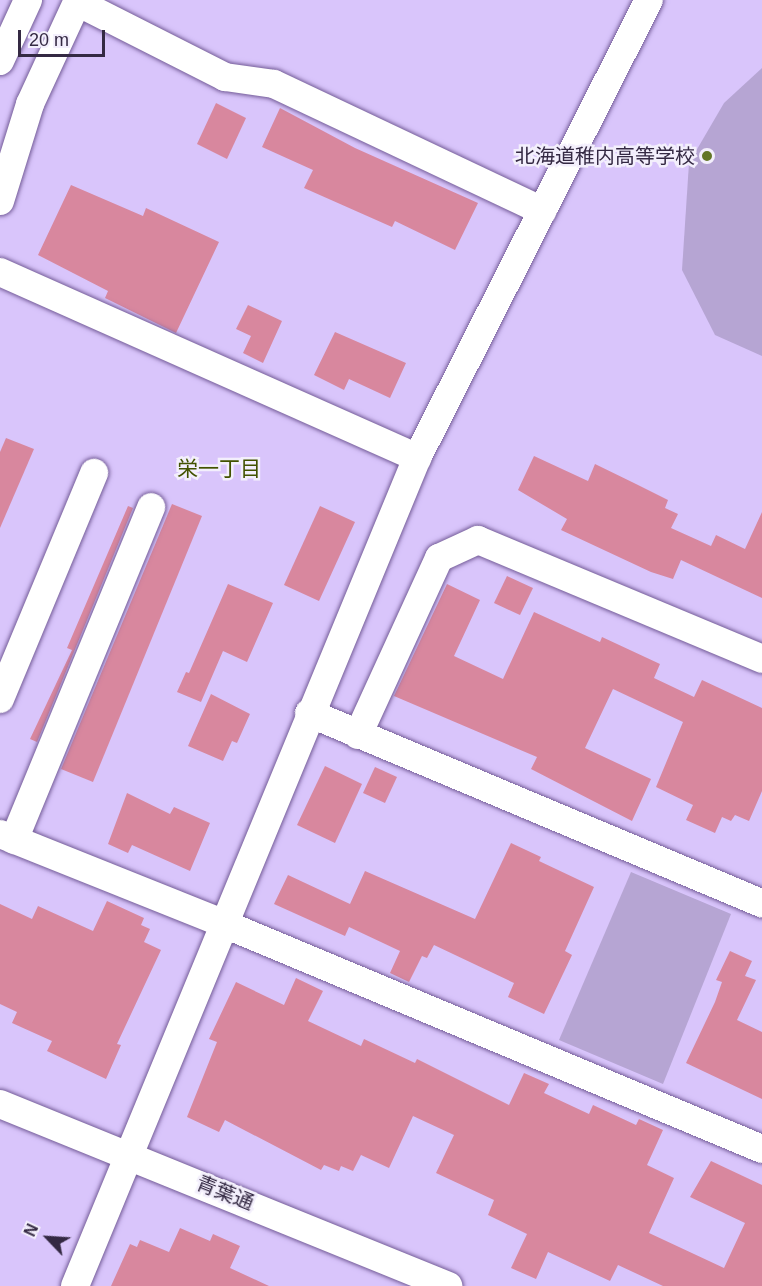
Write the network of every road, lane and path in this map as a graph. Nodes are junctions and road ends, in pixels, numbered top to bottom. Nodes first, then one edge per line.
1 (28, 0) edge
2 (649, 0) edge
3 (78, 1) edge
4 (0, 61) edge
5 (0, 201) edge
6 (543, 211) junction
7 (0, 272) edge
8 (417, 458) junction
9 (94, 473) dead end
10 (151, 507) dead end
11 (762, 658) edge
12 (0, 699) edge
13 (309, 713) junction
14 (358, 735) junction
15 (7, 837) edge
16 (762, 903) edge
17 (222, 923) junction
18 (0, 1104) edge
19 (762, 1149) edge
20 (129, 1154) junction
21 (75, 1286) edge
22 (448, 1286) edge

1 - 4 street
2 - 6 street
3 - 5 street
3 - 6 street
6 - 8 street
7 - 8 street
8 - 13 street
9 - 12 street
10 - 15 street
11 - 14 street
13 - 14 street
13 - 17 street
14 - 16 street
15 - 17 street
17 - 19 street
17 - 20 street
18 - 20 street, 青葉通
20 - 21 street
20 - 22 street, 青葉通

